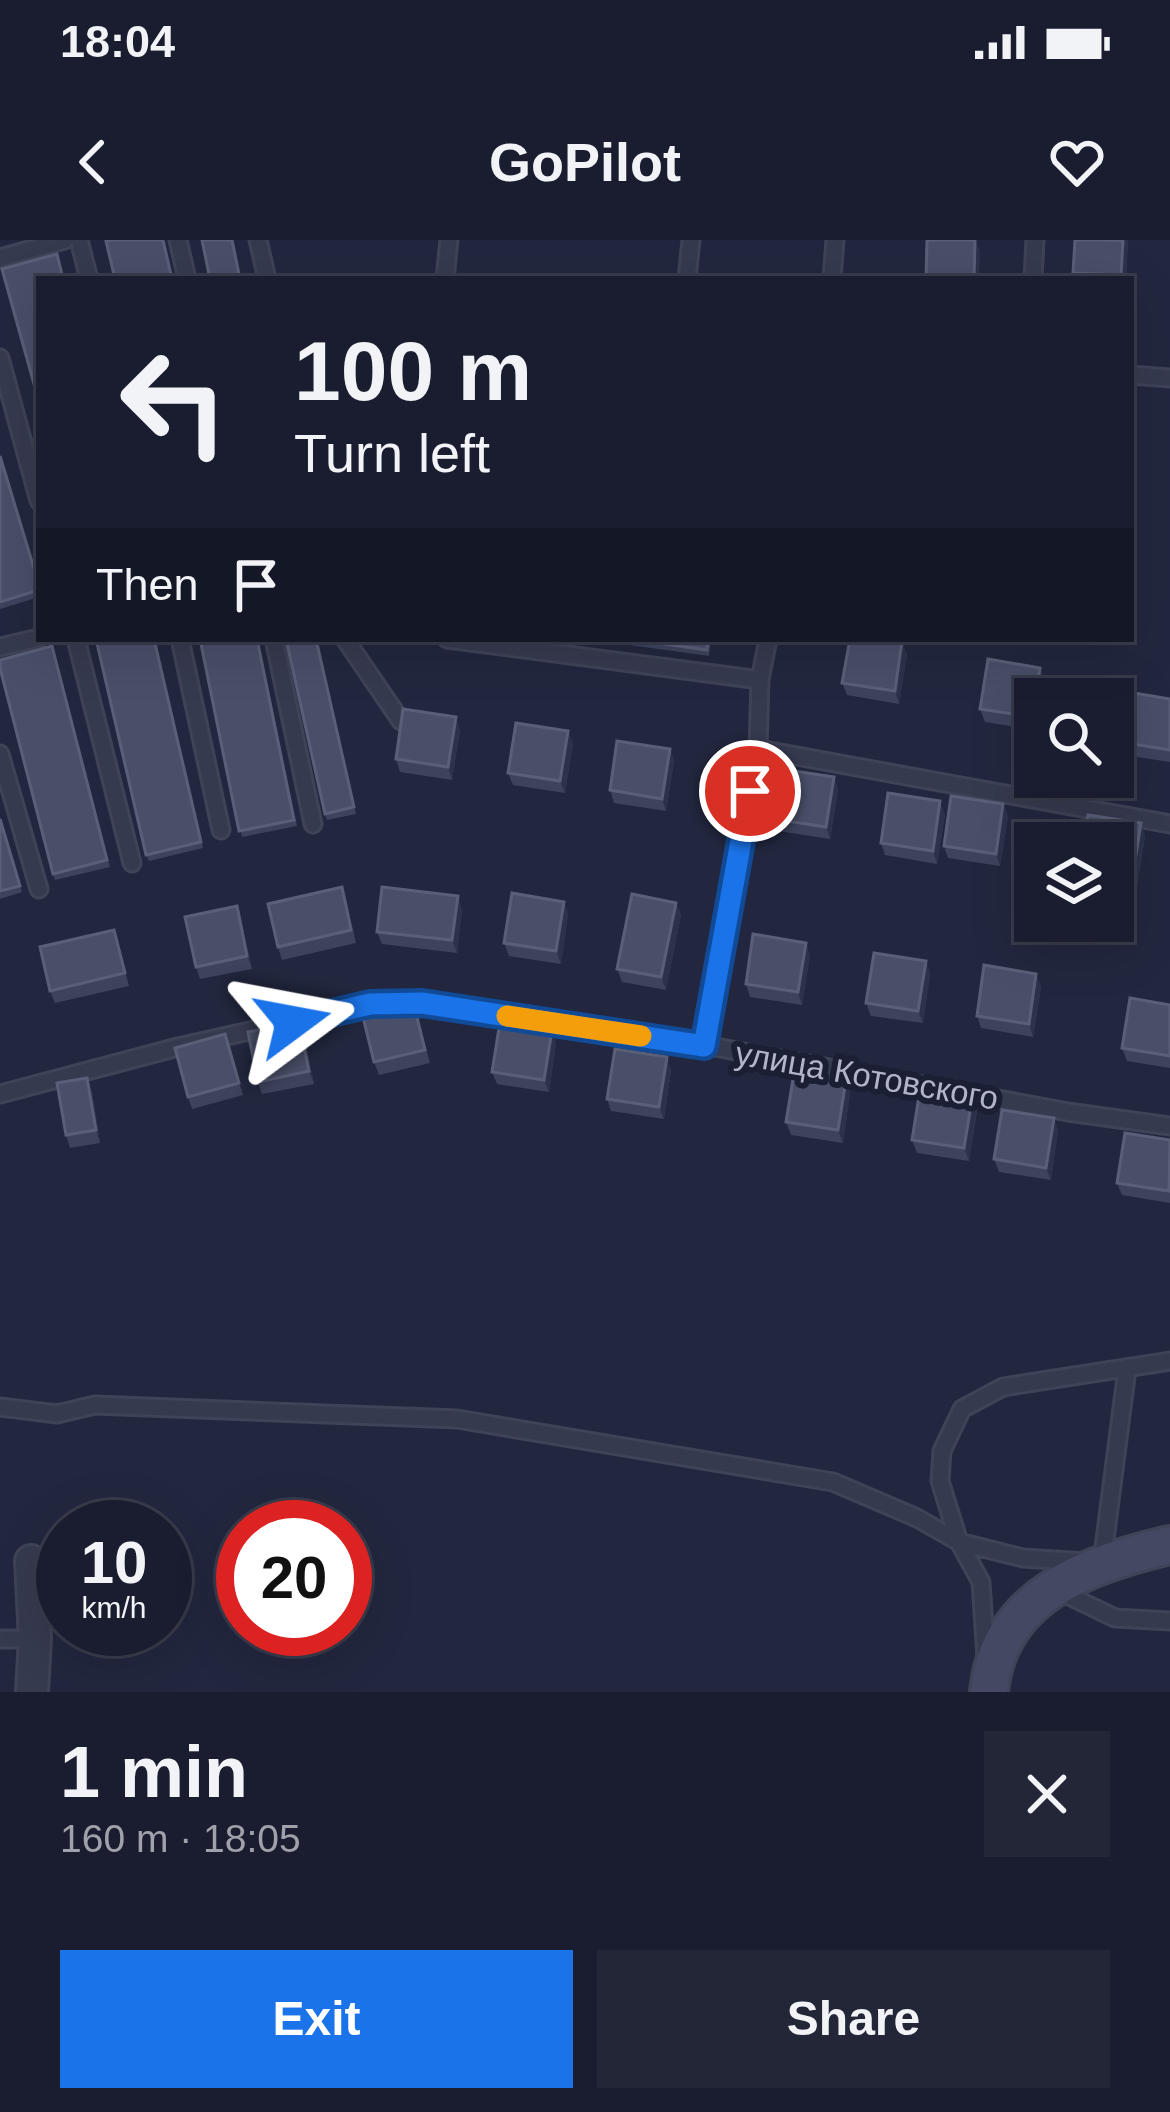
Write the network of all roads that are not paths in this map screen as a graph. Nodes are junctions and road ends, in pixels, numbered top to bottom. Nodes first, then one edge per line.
1 (64, 240) edge
2 (79, 240) edge
3 (178, 240) edge
4 (258, 240) edge
5 (449, 240) edge
6 (691, 240) edge
7 (835, 240) edge
8 (1035, 240) edge
9 (0, 258) edge
10 (88, 276) edge
11 (186, 276) edge
12 (266, 276) edge
13 (445, 276) edge
14 (687, 276) edge
15 (832, 276) edge
16 (1033, 276) edge
17 (0, 358) edge
18 (1134, 375) edge
19 (1170, 378) edge
20 (36, 490) edge
21 (36, 639) edge
22 (77, 642) edge
23 (181, 642) edge
24 (275, 642) edge
25 (347, 642) edge
26 (470, 642) edge
27 (767, 642) edge
28 (0, 647) edge
29 (760, 680) junction
30 (401, 721) edge
31 (758, 748) junction
32 (0, 754) edge
33 (314, 824) dead end
34 (1170, 824) edge
35 (221, 830) dead end
36 (132, 862) dead end
37 (39, 889) dead end
38 (704, 1046) junction
39 (0, 1094) edge
40 (1170, 1126) edge
41 (1170, 1361) edge
42 (1127, 1370) junction
43 (0, 1407) edge
44 (959, 1542) junction
45 (1170, 1546) edge
46 (31, 1561) dead end
47 (1102, 1563) junction
48 (1052, 1588) junction
49 (1170, 1621) edge
50 (0, 1640) edge
51 (35, 1640) junction
52 (32, 1692) edge
53 (988, 1692) edge

1 - 9 lane
2 - 10 lane
3 - 11 lane
4 - 12 lane
5 - 13 lane
6 - 14 lane
7 - 15 lane
8 - 16 lane
17 - 20 lane
18 - 19 lane
21 - 28 lane
22 - 36 lane
23 - 35 lane
24 - 33 lane
25 - 30 lane
26 - 29 lane
27 - 29 lane
29 - 31 lane
31 - 34 lane
31 - 38 lane
32 - 37 lane
38 - 39 lane, улица Котовского
38 - 40 lane, улица Котовского
41 - 42 lane
42 - 44 lane
42 - 47 lane
43 - 44 lane
44 - 47 lane
44 - 53 lane
45 - 47 main road
46 - 51 street
47 - 48 main road
48 - 49 lane
48 - 53 main road
50 - 51 lane
51 - 52 street

